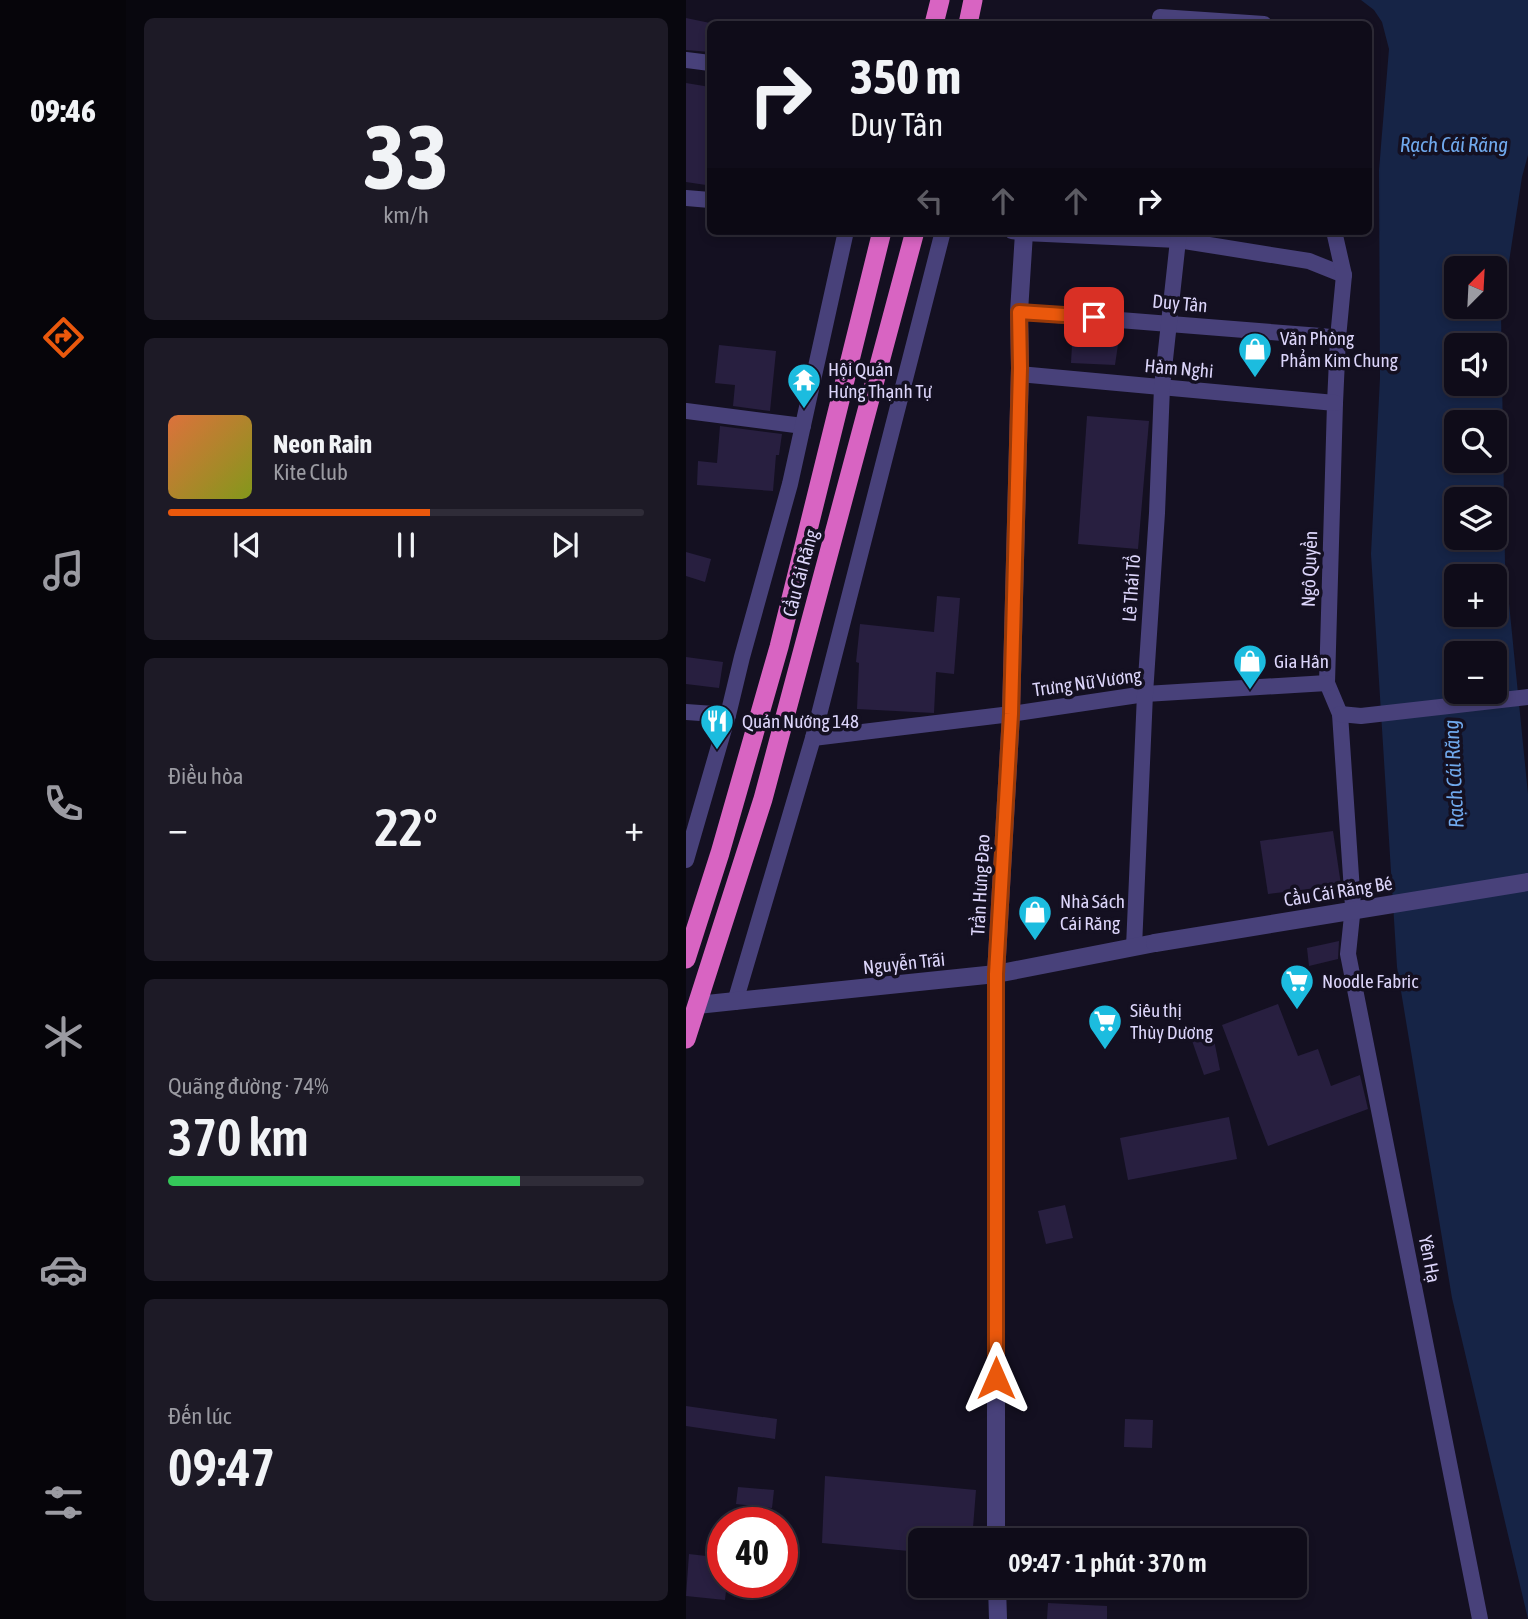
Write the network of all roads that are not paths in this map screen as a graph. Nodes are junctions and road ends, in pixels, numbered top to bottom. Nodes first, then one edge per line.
1 (940, 0) edge
2 (974, 0) edge
3 (1160, 17) dead end
4 (935, 21) edge
5 (969, 21) edge
6 (1194, 21) edge
7 (686, 60) edge
8 (707, 63) edge
9 (686, 198) edge
10 (707, 200) edge
11 (845, 235) edge
12 (881, 235) edge
13 (914, 235) edge
14 (942, 235) edge
15 (1018, 235) edge
16 (1178, 235) edge
17 (1335, 235) edge
18 (1344, 275) junction
19 (1019, 312) junction
20 (1170, 323) junction
21 (1338, 338) junction
22 (1019, 374) junction
23 (1162, 387) junction
24 (1335, 403) junction
25 (686, 411) edge
26 (803, 426) junction
27 (1327, 683) junction
28 (1145, 694) junction
29 (1528, 697) edge
30 (686, 712) edge
31 (1011, 714) junction
32 (1340, 714) junction
33 (729, 715) junction
34 (813, 738) junction
35 (686, 860) edge
36 (1528, 882) edge
37 (1353, 906) joint
38 (1155, 943) joint
39 (1134, 947) junction
40 (686, 959) edge
41 (996, 974) junction
42 (735, 1002) junction
43 (697, 1005) junction
44 (686, 1039) edge
45 (996, 1528) edge
46 (997, 1598) edge
47 (998, 1619) edge
48 (1480, 1619) edge

1 - 4 highway
2 - 5 highway
3 - 6 street
7 - 8 street
9 - 10 street
11 - 26 street
12 - 40 highway, Cầu Cái Răng
13 - 43 highway, Cầu Cái Răng
14 - 34 street
15 - 19 street, Trần Hưng Đạo
16 - 18 street
16 - 20 street, Lê Thái Tổ
17 - 18 street, Ngô Quyền
18 - 21 street, Ngô Quyền
19 - 20 street, Duy Tân
19 - 22 street, Trần Hưng Đạo
20 - 21 street, Duy Tân
20 - 23 street, Lê Thái Tổ
21 - 24 street, Ngô Quyền
22 - 23 street, Hàm Nghi
22 - 31 street, Trần Hưng Đạo
23 - 24 street, Hàm Nghi
23 - 28 street, Lê Thái Tổ
24 - 27 street, Ngô Quyền
25 - 26 street
26 - 33 street
27 - 28 street, Trưng Nữ Vương
27 - 32 street, Ngô Quyền
28 - 31 street, Trưng Nữ Vương
28 - 39 street, Lê Thái Tổ
29 - 32 street
30 - 33 street
31 - 34 street, Trưng Nữ Vương
31 - 41 street, Trần Hưng Đạo
32 - 37 street, Ngô Quyền
33 - 35 street
34 - 42 street
36 - 38 street, Cầu Cái Răng Bé, bridge
37 - 48 street, Yên Hạ
38 - 39 street, Nguyễn Trãi
39 - 41 street, Nguyễn Trãi
41 - 42 street, Nguyễn Trãi
41 - 45 street, Trần Hưng Đạo
42 - 43 street, Nguyễn Trãi
43 - 44 highway, Cầu Cái Răng
46 - 47 street

